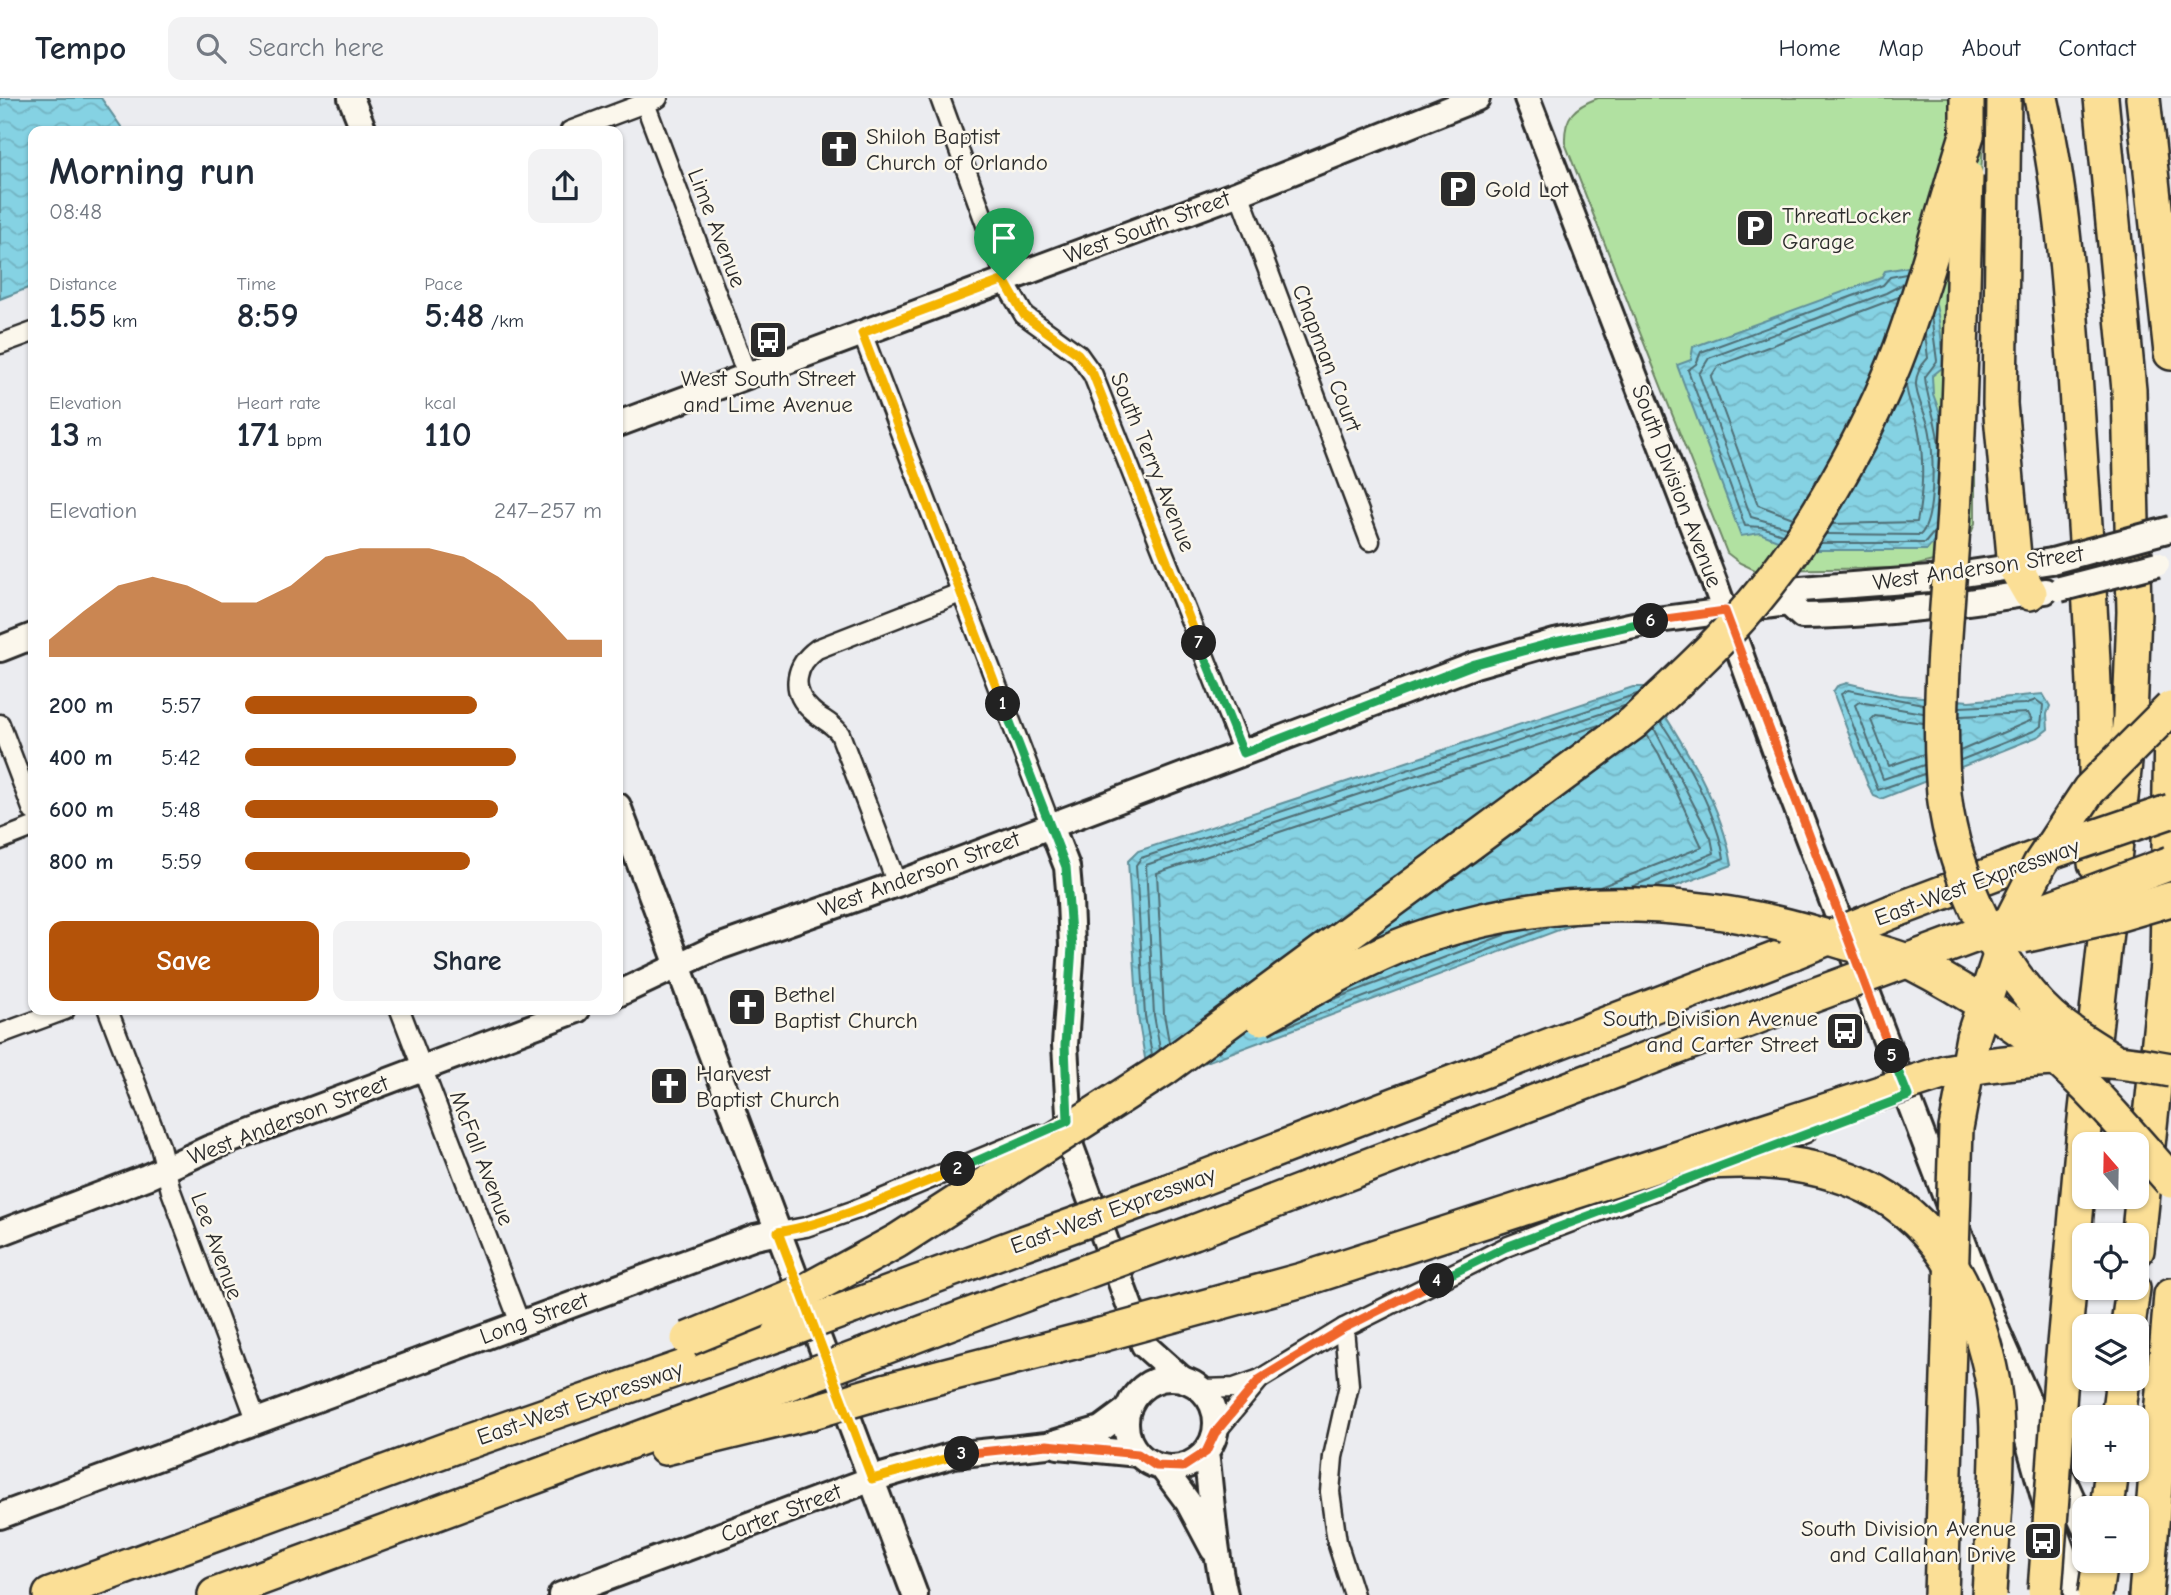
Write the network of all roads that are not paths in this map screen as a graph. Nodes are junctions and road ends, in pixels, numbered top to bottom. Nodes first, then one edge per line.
1 (351, 98) edge
2 (940, 98) edge
3 (1477, 98) edge
4 (1967, 98) edge
5 (2004, 98) edge
6 (2041, 98) edge
7 (2101, 98) edge
8 (2143, 98) edge
9 (648, 100) edge
10 (1530, 105) edge
11 (362, 126) edge
12 (583, 126) edge
13 (1967, 135) junction
14 (1239, 193) junction
15 (1004, 280) junction
16 (862, 333) junction
17 (28, 334) edge
18 (0, 344) edge
19 (2171, 353) edge
20 (747, 375) junction
21 (623, 422) edge
22 (2171, 529) edge
23 (1370, 541) dead end
24 (2171, 559) edge
25 (2035, 583) junction
26 (960, 593) junction
27 (1725, 611) junction
28 (28, 638) edge
29 (0, 649) edge
30 (2171, 708) edge
31 (0, 724) edge
32 (2171, 728) edge
33 (1243, 753) junction
34 (28, 798) edge
35 (2162, 813) edge
36 (623, 819) edge
37 (1051, 826) junction
38 (28, 829) edge
39 (0, 840) edge
40 (2171, 863) edge
41 (897, 884) junction
42 (2171, 899) edge
43 (2171, 918) edge
44 (1911, 960) junction
45 (2167, 964) junction
46 (679, 966) junction
47 (623, 992) edge
48 (51, 1015) edge
49 (110, 1015) edge
50 (402, 1015) edge
51 (564, 1015) edge
52 (0, 1034) edge
53 (421, 1068) junction
54 (1164, 1069) junction
55 (2171, 1070) edge
56 (2171, 1090) edge
57 (1908, 1096) junction
58 (1068, 1121) junction
59 (2084, 1128) junction
60 (165, 1169) junction
61 (1641, 1172) junction
62 (2171, 1181) edge
63 (2140, 1223) edge
64 (778, 1232) junction
65 (0, 1233) edge
66 (2171, 1295) edge
67 (520, 1323) junction
68 (1344, 1328) junction
69 (1998, 1333) junction
70 (1144, 1345) junction
71 (1260, 1379) junction
72 (1192, 1384) junction
73 (1132, 1401) junction
74 (256, 1419) junction
75 (1210, 1443) junction
76 (1047, 1445) junction
77 (456, 1446) junction
78 (1138, 1454) junction
79 (1162, 1467) junction
80 (533, 1477) junction
81 (872, 1479) junction
82 (2072, 1499) edge
83 (2171, 1515) edge
84 (0, 1516) edge
85 (1215, 1553) junction
86 (2097, 1573) edge
87 (2102, 1573) edge
88 (2154, 1580) edge
89 (2045, 1593) edge
90 (50, 1595) edge
91 (215, 1595) edge
92 (561, 1595) edge
93 (915, 1595) edge
94 (1225, 1595) edge
95 (1354, 1595) edge
96 (1941, 1595) edge
97 (1989, 1595) edge
98 (2078, 1595) edge
99 (2095, 1595) edge
100 (2110, 1595) edge

1 - 11 street
2 - 15 street, South Terry Avenue
3 - 14 street, West South Street
4 - 13 highway
5 - 25 highway
6 - 59 highway
7 - 59 highway
8 - 19 highway
9 - 12 street
9 - 20 street, Lime Avenue
10 - 27 street, South Division Avenue
13 - 54 highway, bridge
13 - 56 highway, bridge
14 - 15 street, West South Street
14 - 23 street, Chapman Court
15 - 16 street, West South Street
15 - 33 street, South Terry Avenue
16 - 20 street, West South Street
16 - 26 street
17 - 18 street
20 - 21 street, West South Street
22 - 25 street, West Anderson Street, bridge
24 - 25 street, West Anderson Street, bridge
25 - 27 street, West Anderson Street
26 - 37 street
26 - 41 street
27 - 33 street, West Anderson Street
27 - 57 street, South Division Avenue
28 - 29 street
30 - 96 highway, bridge
31 - 34 street
32 - 45 highway
33 - 37 street, West Anderson Street
35 - 77 highway, East-West Expressway, bridge
36 - 46 street
37 - 41 street, West Anderson Street
37 - 58 street
38 - 39 street
40 - 44 highway, bridge
41 - 46 street, West Anderson Street
42 - 44 highway, bridge
43 - 45 highway
44 - 80 highway, bridge
45 - 63 highway
46 - 47 street, West Anderson Street
46 - 64 street
48 - 52 street
49 - 60 street, Lee Avenue
50 - 53 street, McFall Avenue
51 - 53 street, West Anderson Street
53 - 60 street, West Anderson Street
53 - 67 street, McFall Avenue
54 - 62 highway, bridge
54 - 77 highway, bridge
55 - 61 highway, bridge
57 - 68 street
57 - 69 street, South Division Avenue
58 - 64 street, Long Street
58 - 70 street
59 - 89 highway, bridge
60 - 65 street, West Anderson Street
60 - 74 street, Lee Avenue
61 - 80 highway, bridge
61 - 97 highway, bridge
64 - 67 street, Long Street
64 - 81 street
66 - 88 highway
67 - 74 street, Long Street
68 - 71 street
68 - 95 street
69 - 82 street, South Division Avenue
69 - 98 street, South Division Avenue
70 - 72 street
70 - 73 street
71 - 72 street
71 - 75 street
72 - 73 street
72 - 75 street
73 - 76 street, Carter Street
73 - 78 street
74 - 84 street, Long Street
75 - 79 street
75 - 85 street
76 - 78 street, Carter Street
76 - 81 street, Carter Street
77 - 90 highway, East-West Expressway
78 - 79 street
79 - 85 street
80 - 91 highway
81 - 92 street, Carter Street
81 - 93 street
83 - 88 highway
85 - 94 street
86 - 99 highway, bridge
87 - 100 street

